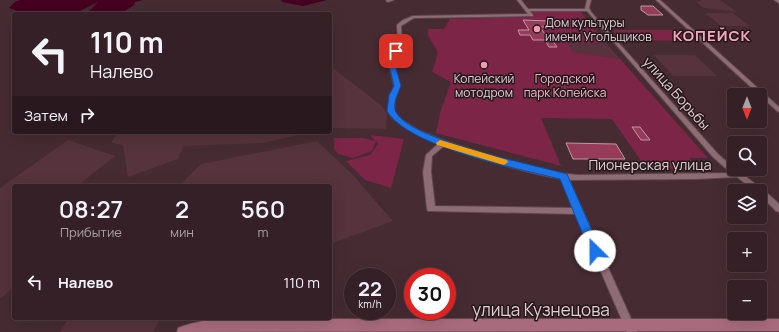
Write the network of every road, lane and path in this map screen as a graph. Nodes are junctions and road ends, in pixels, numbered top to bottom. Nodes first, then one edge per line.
1 (519, 0) edge
2 (589, 0) edge
3 (658, 0) edge
4 (776, 0) edge
5 (779, 2) edge
6 (529, 10) junction
7 (588, 10) junction
8 (779, 110) edge
9 (442, 144) junction
10 (727, 166) edge
11 (727, 175) edge
12 (738, 176) edge
13 (564, 177) junction
14 (779, 209) edge
15 (578, 211) junction
16 (779, 325) edge
17 (263, 328) edge
18 (508, 329) edge
19 (631, 329) edge
20 (183, 332) edge

1 - 6 street
2 - 7 street
3 - 8 street
4 - 5 street
6 - 7 street
6 - 9 street, Пионерская улица
7 - 10 street, улица Борьбы
9 - 13 street, Пионерская улица
9 - 15 street
11 - 13 street, Пионерская улица
12 - 14 street, улица Борьбы
13 - 15 street
15 - 19 street
16 - 19 main road, улица Кузнецова
17 - 18 main road, улица Кузнецова
17 - 20 main road, улица Кузнецова
18 - 19 main road, улица Кузнецова

